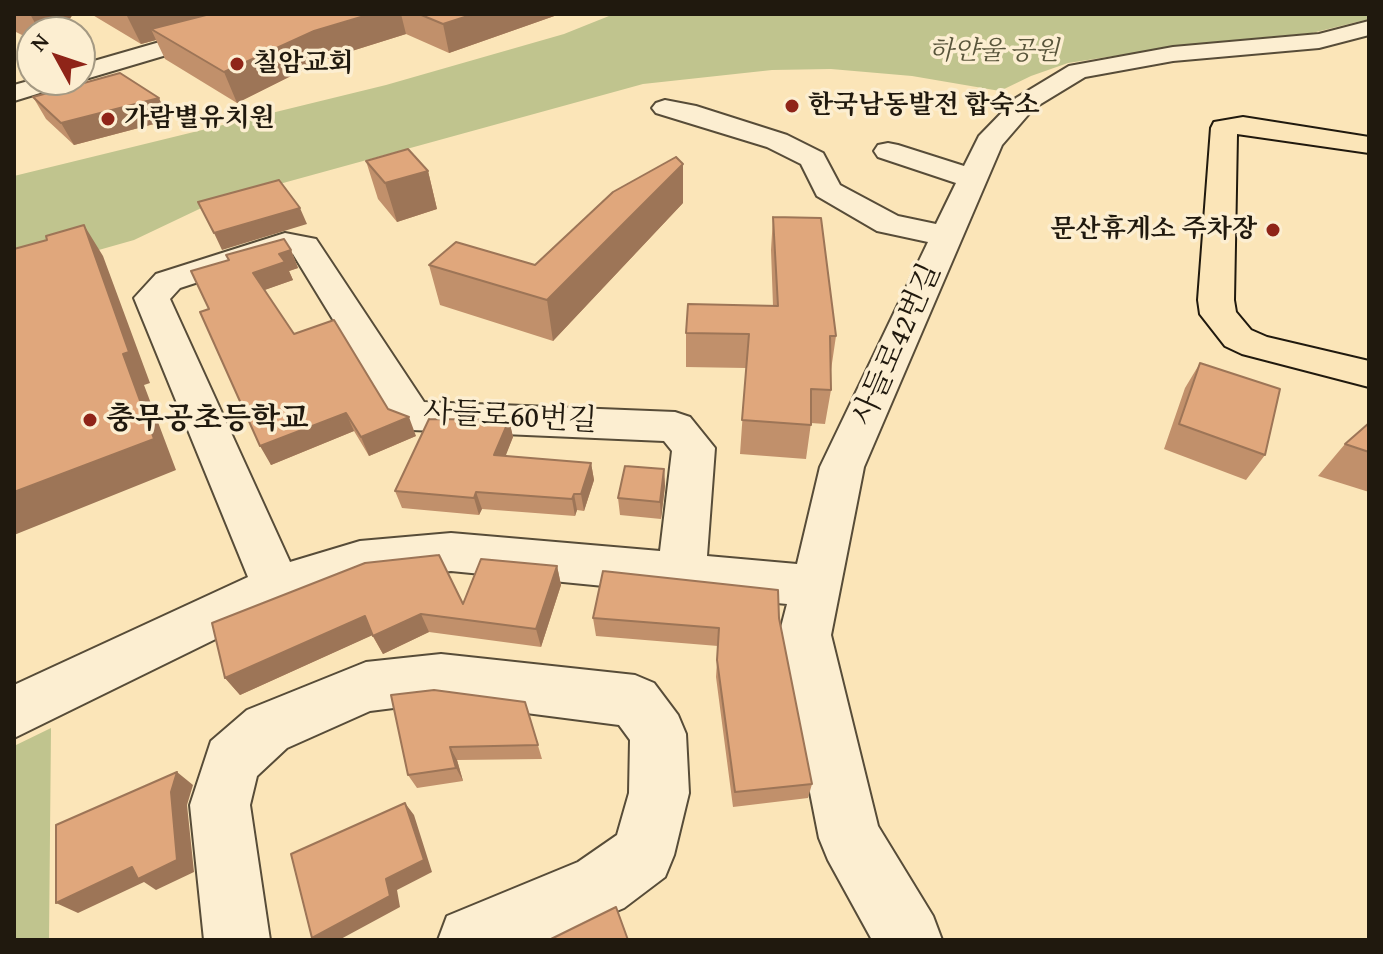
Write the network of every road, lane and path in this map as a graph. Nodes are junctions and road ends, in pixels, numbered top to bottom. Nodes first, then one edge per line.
1 (280, 14) edge
2 (1369, 28) edge
3 (96, 68) edge
4 (665, 108) dead end
5 (1369, 145) edge
6 (893, 146) dead end
7 (973, 179) junction
8 (947, 236) junction
9 (1369, 374) edge
10 (681, 574) junction
11 (277, 586) junction
12 (816, 586) junction
13 (14, 712) edge
14 (237, 940) edge
15 (471, 940) edge
16 (909, 940) edge

1 - 3 street
2 - 7 street, 사들로42번길
4 - 8 street
5 - 9 highway
6 - 7 street
7 - 8 street, 사들로42번길
8 - 12 street, 사들로42번길
10 - 11 street
10 - 11 street, 사들로60번길
10 - 12 street
11 - 13 street
12 - 16 street, 사들로42번길
14 - 15 street

